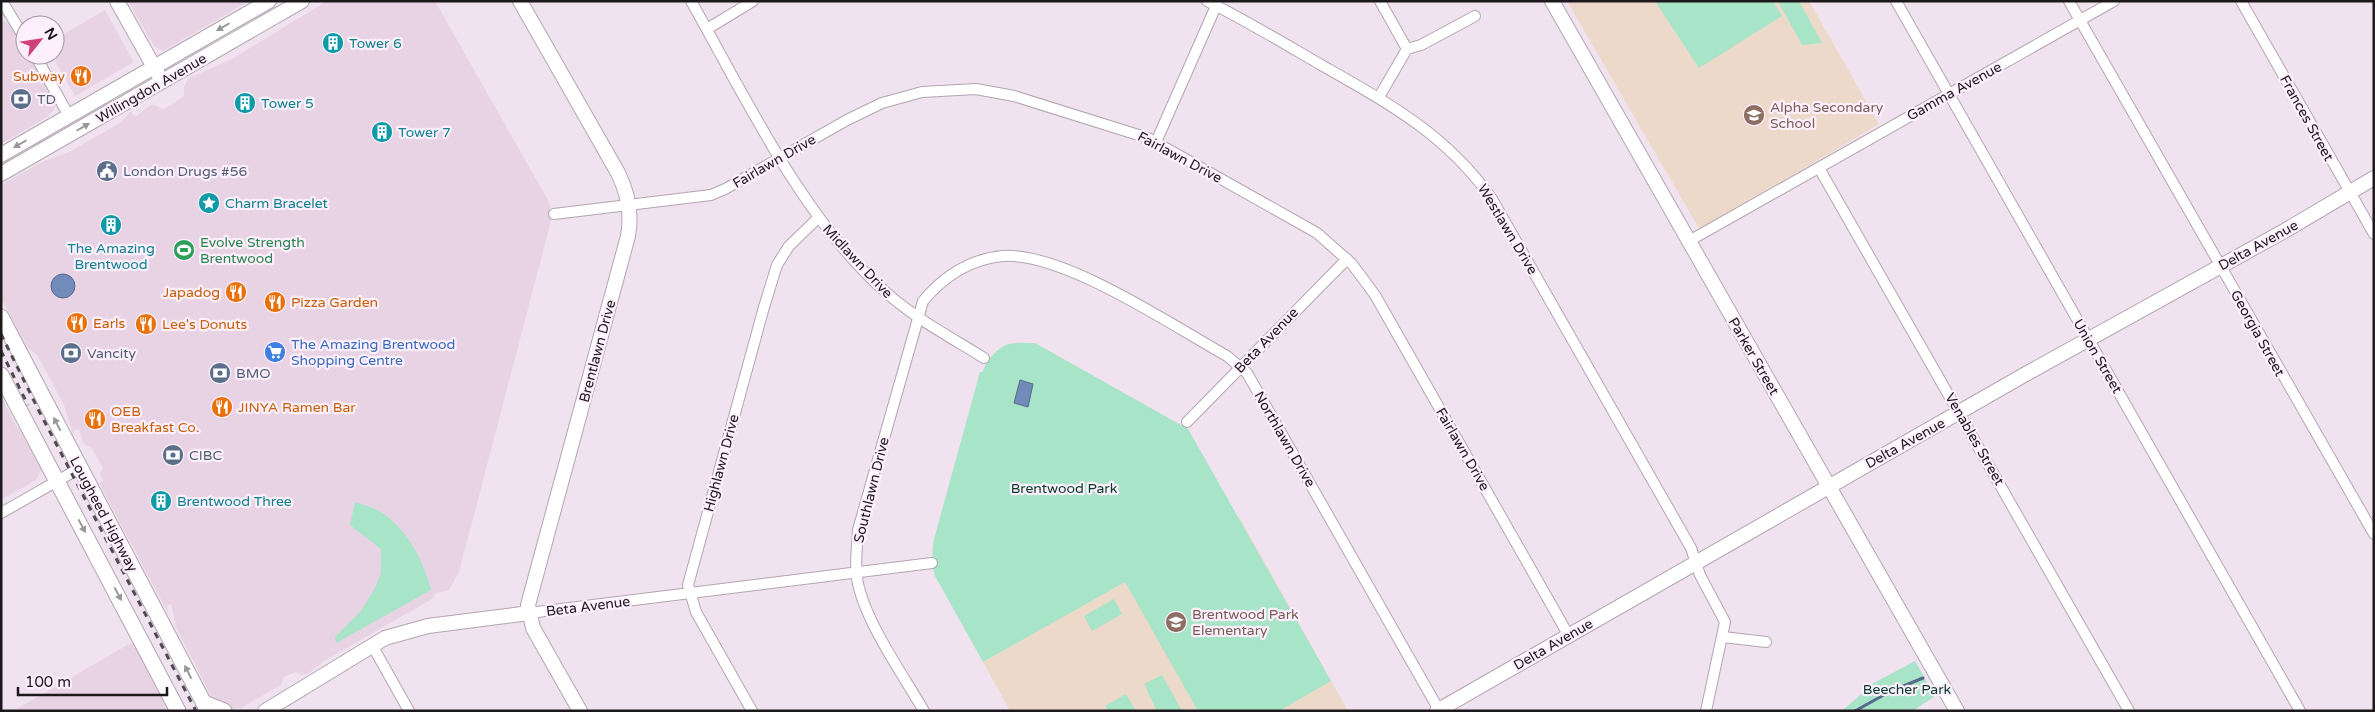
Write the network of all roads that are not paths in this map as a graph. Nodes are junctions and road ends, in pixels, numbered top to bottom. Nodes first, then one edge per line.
1 (2, 1) edge
2 (117, 1) edge
3 (269, 1) edge
4 (302, 1) edge
5 (520, 1) edge
6 (691, 1) edge
7 (753, 1) edge
8 (1380, 1) edge
9 (1552, 1) edge
10 (1896, 1) edge
11 (2069, 1) edge
12 (2114, 1) edge
13 (2241, 1) edge
14 (1211, 4) edge
15 (1474, 16) dead end
16 (2080, 20) junction
17 (15, 22) edge
18 (706, 29) junction
19 (1407, 49) junction
20 (41, 65) edge
21 (154, 67) junction
22 (162, 81) junction
23 (1948, 93) junction
24 (1379, 97) junction
25 (69, 116) junction
26 (1156, 142) junction
27 (1, 155) edge
28 (781, 158) junction
29 (1819, 168) junction
30 (1, 174) edge
31 (2374, 178) edge
32 (2350, 192) junction
33 (629, 206) junction
34 (554, 214) dead end
35 (818, 218) junction
36 (2374, 234) edge
37 (1689, 241) junction
38 (1346, 258) junction
39 (2220, 266) junction
40 (918, 316) junction
41 (1, 317) edge
42 (2088, 339) junction
43 (984, 358) dead end
44 (1241, 366) junction
45 (1, 375) edge
46 (1959, 412) junction
47 (1186, 422) dead end
48 (80, 468) junction
49 (58, 480) junction
50 (1829, 486) junction
51 (1, 512) edge
52 (2374, 534) edge
53 (932, 563) dead end
54 (1696, 564) junction
55 (857, 573) junction
56 (689, 593) junction
57 (529, 613) junction
58 (1569, 636) junction
59 (1723, 637) junction
60 (1766, 642) dead end
61 (372, 645) junction
62 (206, 707) edge
63 (1438, 710) edge
64 (178, 711) edge
65 (224, 711) edge
66 (264, 711) edge
67 (409, 711) edge
68 (580, 711) edge
69 (752, 711) edge
70 (924, 711) edge
71 (1706, 711) edge
72 (1957, 711) edge
73 (2129, 711) edge
74 (2300, 711) edge

1 - 17 street
2 - 21 street
3 -> 21 street, Willingdon Avenue
4 - 22 street, Willingdon Avenue
5 - 33 street, Brentlawn Drive
6 - 18 street, Midlawn Drive
7 - 18 street
8 - 19 street
9 - 37 street, Parker Street
10 - 23 street, Union Street
11 - 16 street, Georgia Street
12 - 16 street, Gamma Avenue
13 - 32 street, Frances Street
14 - 24 street, Westlawn Drive
14 - 26 street
15 - 19 street
16 - 23 street, Gamma Avenue
16 - 39 street, Georgia Street
18 - 28 street, Midlawn Drive
19 - 24 street
20 - 25 street
21 - 22 street
21 - 25 street, Willingdon Avenue
30 -> 22 street, Willingdon Avenue
23 - 29 street, Gamma Avenue
23 - 42 street, Union Street
24 - 54 street, Westlawn Drive
25 -> 27 street, Willingdon Avenue
26 - 28 street, Fairlawn Drive
26 - 38 street, Fairlawn Drive
28 - 33 street, Fairlawn Drive
28 - 35 street, Midlawn Drive
29 - 37 street, Gamma Avenue
29 - 46 street, Venables Street
31 - 32 street, Delta Avenue
32 - 36 street, Frances Street
32 - 39 street, Delta Avenue
33 - 34 street, Fairlawn Drive
33 - 57 street, Brentlawn Drive
35 - 40 street, Midlawn Drive
35 - 56 street, Highlawn Drive
37 - 50 street, Parker Street
38 - 44 street, Beta Avenue
38 - 58 street, Fairlawn Drive
39 - 42 street, Delta Avenue
39 - 52 street, Georgia Street
40 - 43 street, Midlawn Drive
40 - 44 street, Northlawn Drive
40 - 55 street, Southlawn Drive
48 -> 41 main road, Lougheed Highway
42 - 46 street, Delta Avenue
42 - 74 street, Union Street
44 - 47 street, Beta Avenue
44 - 63 street, Northlawn Drive
45 - 49 main road, Lougheed Highway
46 - 50 street, Delta Avenue
46 - 73 street, Venables Street
48 - 49 street
62 -> 48 main road, Lougheed Highway
49 - 51 street
49 -> 64 main road, Lougheed Highway
50 - 54 street, Delta Avenue
50 - 72 street, Parker Street
53 - 55 street, Beta Avenue
54 - 58 street, Delta Avenue
54 - 59 street, Westlawn Drive
55 - 56 street, Beta Avenue
55 - 70 street, Southlawn Drive
56 - 57 street, Beta Avenue
56 - 69 street
57 - 61 street, Beta Avenue
57 - 68 street, Brentlawn Drive
58 - 63 street, Delta Avenue
59 - 60 street
59 - 71 street, Westlawn Drive
61 - 66 street, Beta Avenue
61 - 67 street
62 - 65 main road

